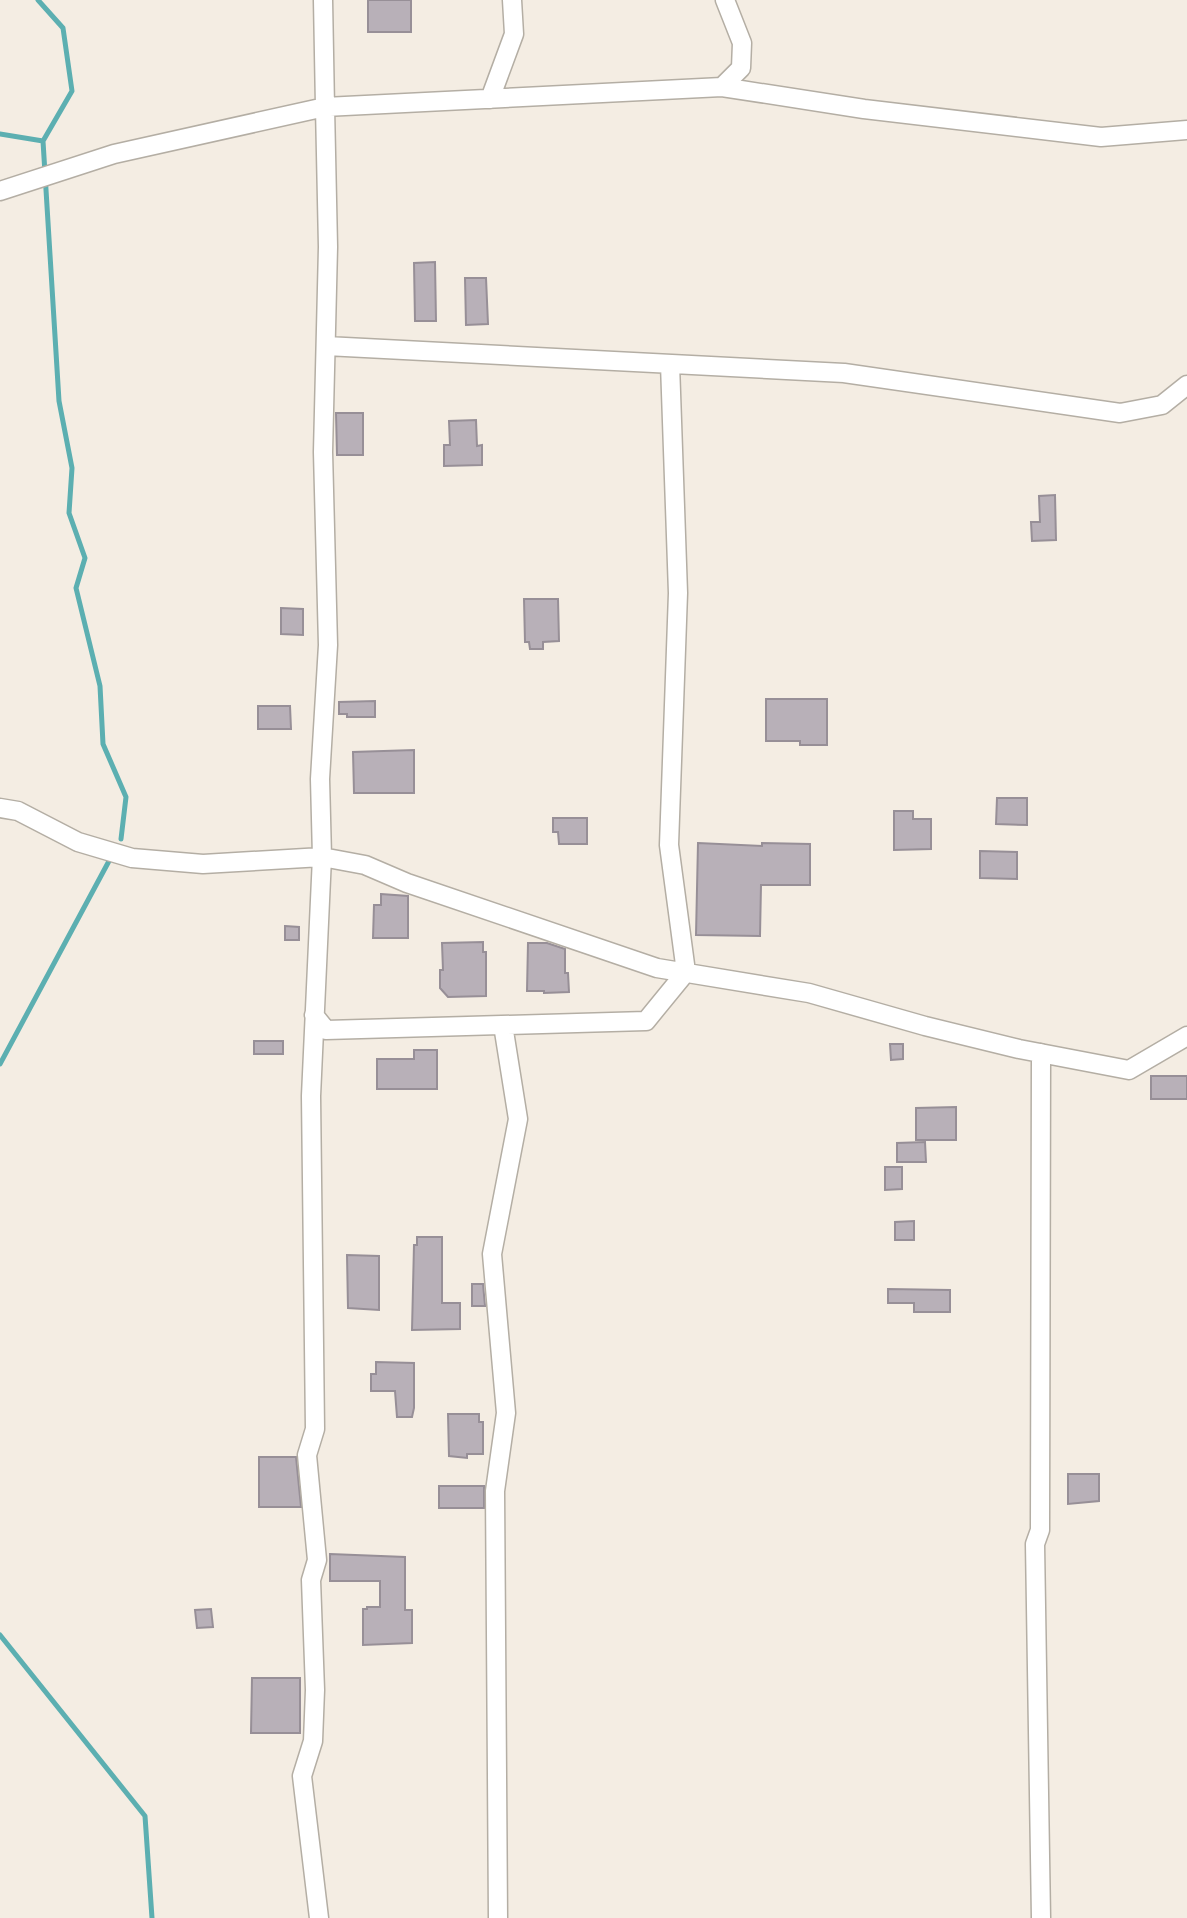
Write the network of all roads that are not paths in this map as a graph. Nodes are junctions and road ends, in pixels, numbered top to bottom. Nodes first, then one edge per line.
1 (323, 0) edge
2 (512, 0) edge
3 (725, 0) edge
4 (722, 87) junction
5 (490, 99) junction
6 (325, 107) junction
7 (1187, 130) edge
8 (0, 191) edge
9 (326, 346) junction
10 (670, 364) junction
11 (1187, 385) edge
12 (0, 808) edge
13 (322, 857) junction
14 (686, 972) junction
15 (314, 1015) junction
16 (503, 1025) junction
17 (1187, 1036) edge
18 (1041, 1053) junction
19 (319, 1918) edge
20 (498, 1918) edge
21 (1041, 1918) edge

1 - 6 street
2 - 5 street
3 - 4 street
4 - 5 street
4 - 7 street
5 - 6 street
6 - 8 street
6 - 9 street
9 - 10 street
9 - 13 street
10 - 11 street
10 - 14 street
12 - 13 street
13 - 14 street
13 - 15 street
14 - 16 street
14 - 18 street
15 - 16 street
15 - 19 street
16 - 20 street
17 - 18 street
18 - 21 street

